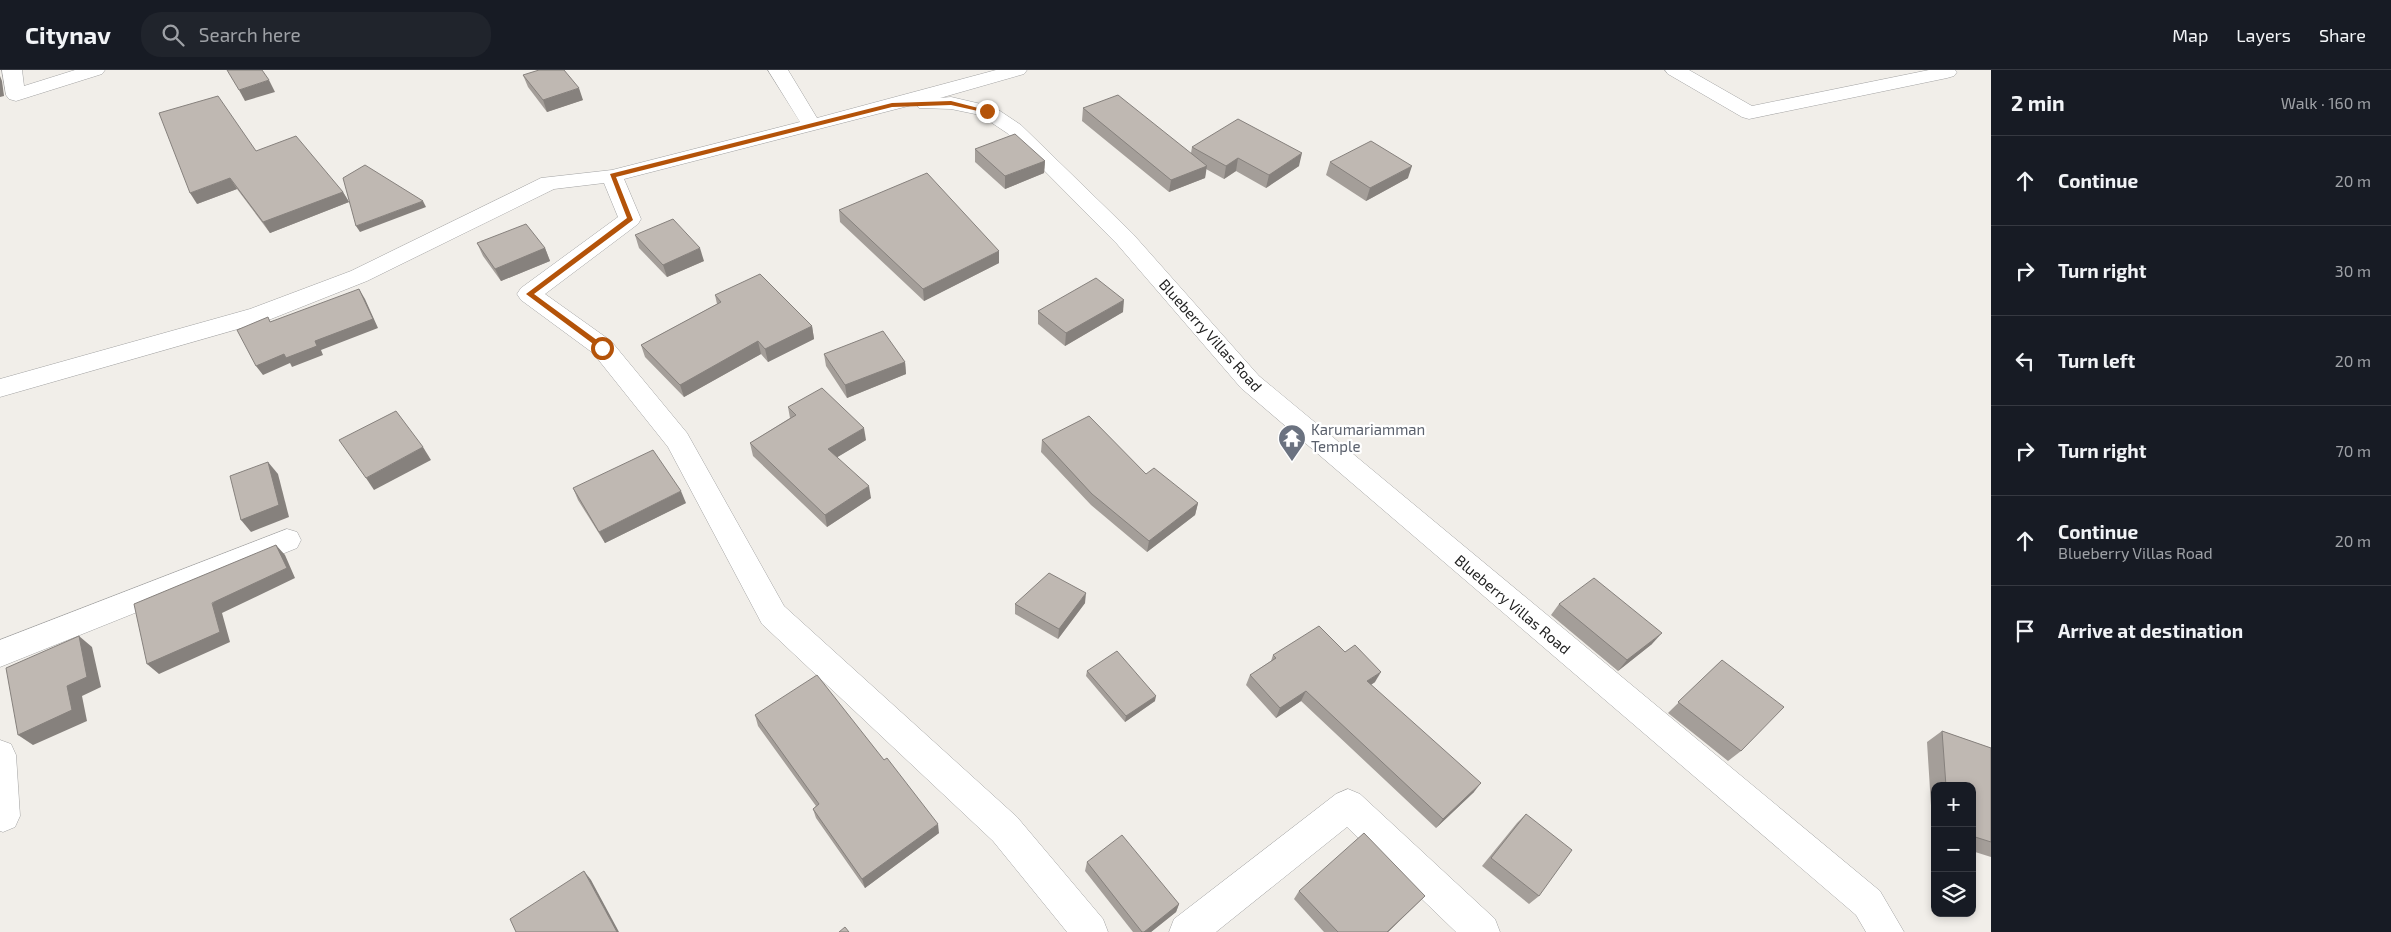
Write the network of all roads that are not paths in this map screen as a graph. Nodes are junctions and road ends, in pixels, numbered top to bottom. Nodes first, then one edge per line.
1 (12, 70) edge
2 (95, 70) edge
3 (778, 70) edge
4 (1017, 70) edge
5 (1675, 70) edge
6 (1948, 71) edge
7 (892, 105) junction
8 (811, 124) junction
9 (612, 176) junction
10 (0, 388) edge
11 (287, 540) dead end
12 (0, 654) edge
13 (0, 755) edge
14 (3, 816) dead end
15 (1090, 932) edge
16 (1187, 932) edge
17 (1482, 932) edge
18 (1886, 932) edge

1 - 2 street
3 - 8 street
4 - 7 street
5 - 6 street
7 - 8 street
7 - 18 street, Blueberry Villas Road
8 - 9 street
9 - 10 street
9 - 15 street
11 - 12 street
13 - 14 street
16 - 17 street

